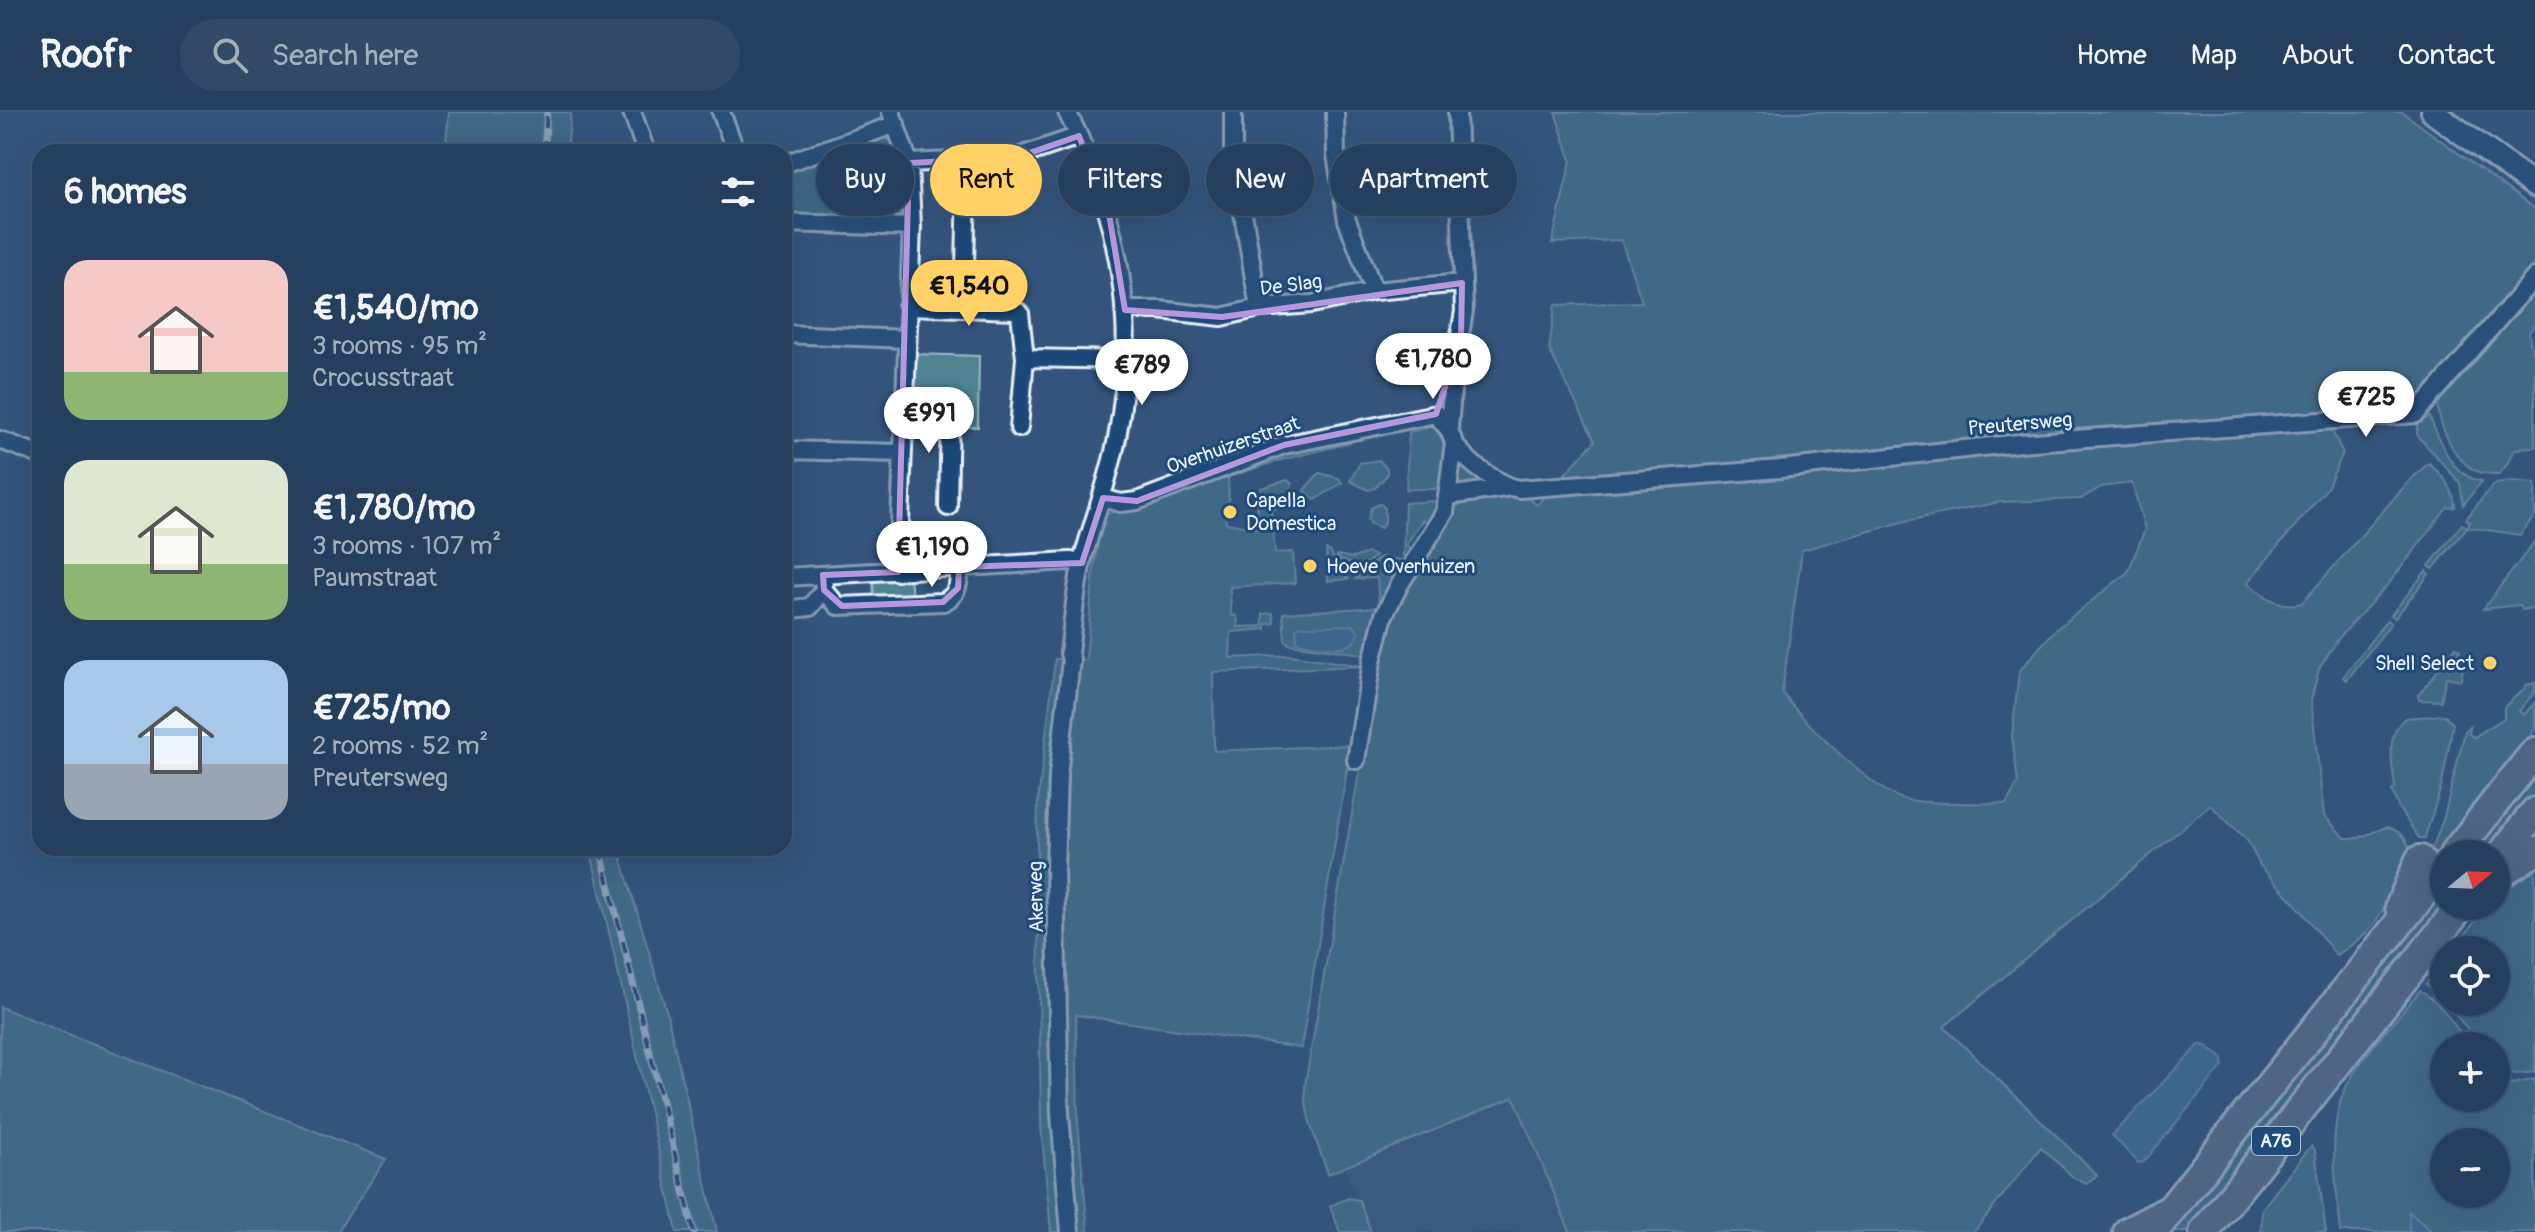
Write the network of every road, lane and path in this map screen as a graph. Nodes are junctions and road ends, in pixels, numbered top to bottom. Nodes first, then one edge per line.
1 (632, 112) edge
2 (721, 112) edge
3 (1067, 112) edge
4 (1233, 112) edge
5 (1335, 112) edge
6 (1457, 112) edge
7 (2433, 112) edge
8 (893, 118) edge
9 (1079, 136) junction
10 (643, 144) edge
11 (733, 144) edge
12 (902, 144) edge
13 (792, 161) edge
14 (914, 163) edge
15 (2535, 186) edge
16 (911, 216) edge
17 (966, 216) edge
18 (792, 223) edge
19 (912, 227) junction
20 (2535, 277) edge
21 (1462, 283) junction
22 (1374, 291) junction
23 (907, 306) junction
24 (964, 308) junction
25 (1259, 308) junction
26 (1125, 310) junction
27 (792, 334) edge
28 (906, 339) junction
29 (1025, 358) junction
30 (1126, 360) junction
31 (1453, 377) junction
32 (904, 408) junction
33 (1436, 414) junction
34 (1019, 428) dead end
35 (1452, 436) junction
36 (0, 440) edge
37 (792, 450) edge
38 (32, 452) edge
39 (901, 453) junction
40 (1511, 487) junction
41 (1448, 496) junction
42 (1103, 498) junction
43 (948, 507) dead end
44 (1082, 563) junction
45 (959, 567) junction
46 (898, 572) junction
47 (792, 578) edge
48 (823, 583) junction
49 (792, 609) edge
50 (2535, 752) edge
51 (1356, 760) dead end
52 (2535, 812) edge
53 (2465, 840) edge
54 (2510, 844) edge
55 (2535, 851) edge
56 (2430, 866) edge
57 (2510, 867) edge
58 (2450, 920) edge
59 (2347, 1050) junction
60 (2322, 1116) dead end
61 (2171, 1209) junction
62 (1070, 1232) edge
63 (2128, 1232) edge
64 (2153, 1232) edge
65 (2204, 1232) edge

1 - 10 street
2 - 11 street
3 - 9 street, Akerweg
4 - 25 street
5 - 22 street
6 - 21 street
7 - 15 street
8 - 12 street
8 - 13 street
9 - 14 street
9 - 26 street, Akerweg
16 - 19 street
17 - 24 street
18 - 19 street
19 - 23 street
20 - 40 street, Preutersweg
21 - 22 street, De Slag
21 - 31 street
22 - 25 street, De Slag
23 - 24 street
23 - 28 street
24 - 29 street
25 - 26 street, De Slag
26 - 30 street, Akerweg
27 - 28 street
28 - 32 street
29 - 30 street
29 - 34 street
30 - 42 street, Akerweg
31 - 33 street
31 - 35 street
32 - 39 street
32 - 43 street
33 - 35 street
33 - 42 street, Overhuizerstraat
35 - 40 street
35 - 41 street
36 - 38 street
37 - 39 street
39 - 46 street
40 - 41 street, Preutersweg
41 - 51 street
42 - 44 street, Akerweg
44 - 45 street
44 - 62 street, Akerweg
45 - 46 street
45 - 48 street
46 - 48 street
47 - 48 street
48 - 49 street
50 - 53 highway
52 - 54 highway
55 - 57 highway
56 - 61 highway, A76
58 - 59 highway, A76
59 - 60 highway, A76
59 - 65 highway, A76
61 - 63 highway, A76
61 - 64 highway, A76

